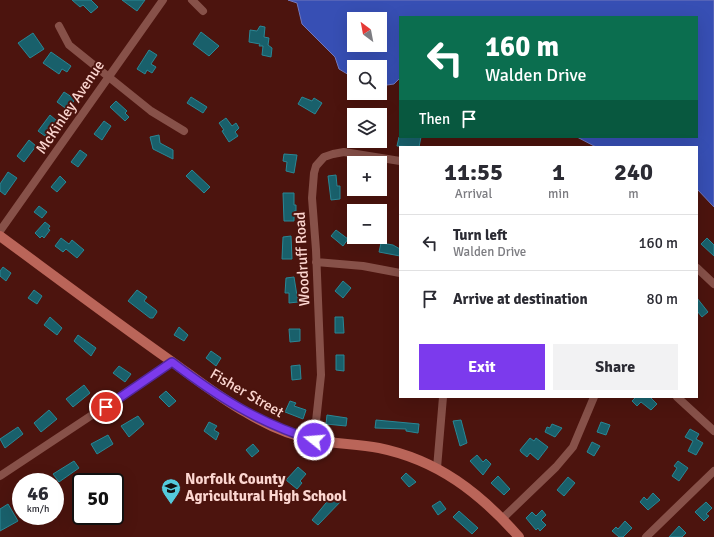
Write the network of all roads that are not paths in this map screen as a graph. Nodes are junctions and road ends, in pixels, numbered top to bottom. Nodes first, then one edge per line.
1 (163, 0) edge
2 (192, 0) edge
3 (203, 11) dead end
4 (59, 26) dead end
5 (108, 76) junction
6 (184, 131) dead end
7 (399, 161) edge
8 (0, 231) edge
9 (0, 236) edge
10 (316, 262) junction
11 (698, 269) edge
12 (399, 273) edge
13 (714, 284) edge
14 (172, 362) junction
15 (443, 398) edge
16 (594, 398) edge
17 (677, 398) edge
18 (714, 431) edge
19 (314, 440) junction
20 (437, 468) junction
21 (714, 470) edge
22 (0, 476) edge
23 (502, 519) junction
24 (519, 537) edge
25 (646, 537) edge

1 - 5 street, McKinley Avenue
2 - 3 street
4 - 5 street
5 - 6 street
5 - 8 street, McKinley Avenue
7 - 10 street, Woodruff Road
9 - 14 main road, Fisher Street
10 - 12 street
10 - 19 street, Woodruff Road
11 - 13 street
14 - 19 main road, Fisher Street
14 - 22 street
15 - 20 street
16 - 23 street
17 - 18 street
19 - 20 main road, Fisher Street
20 - 23 main road, Fisher Street
21 - 25 street
23 - 24 main road, Fisher Street

